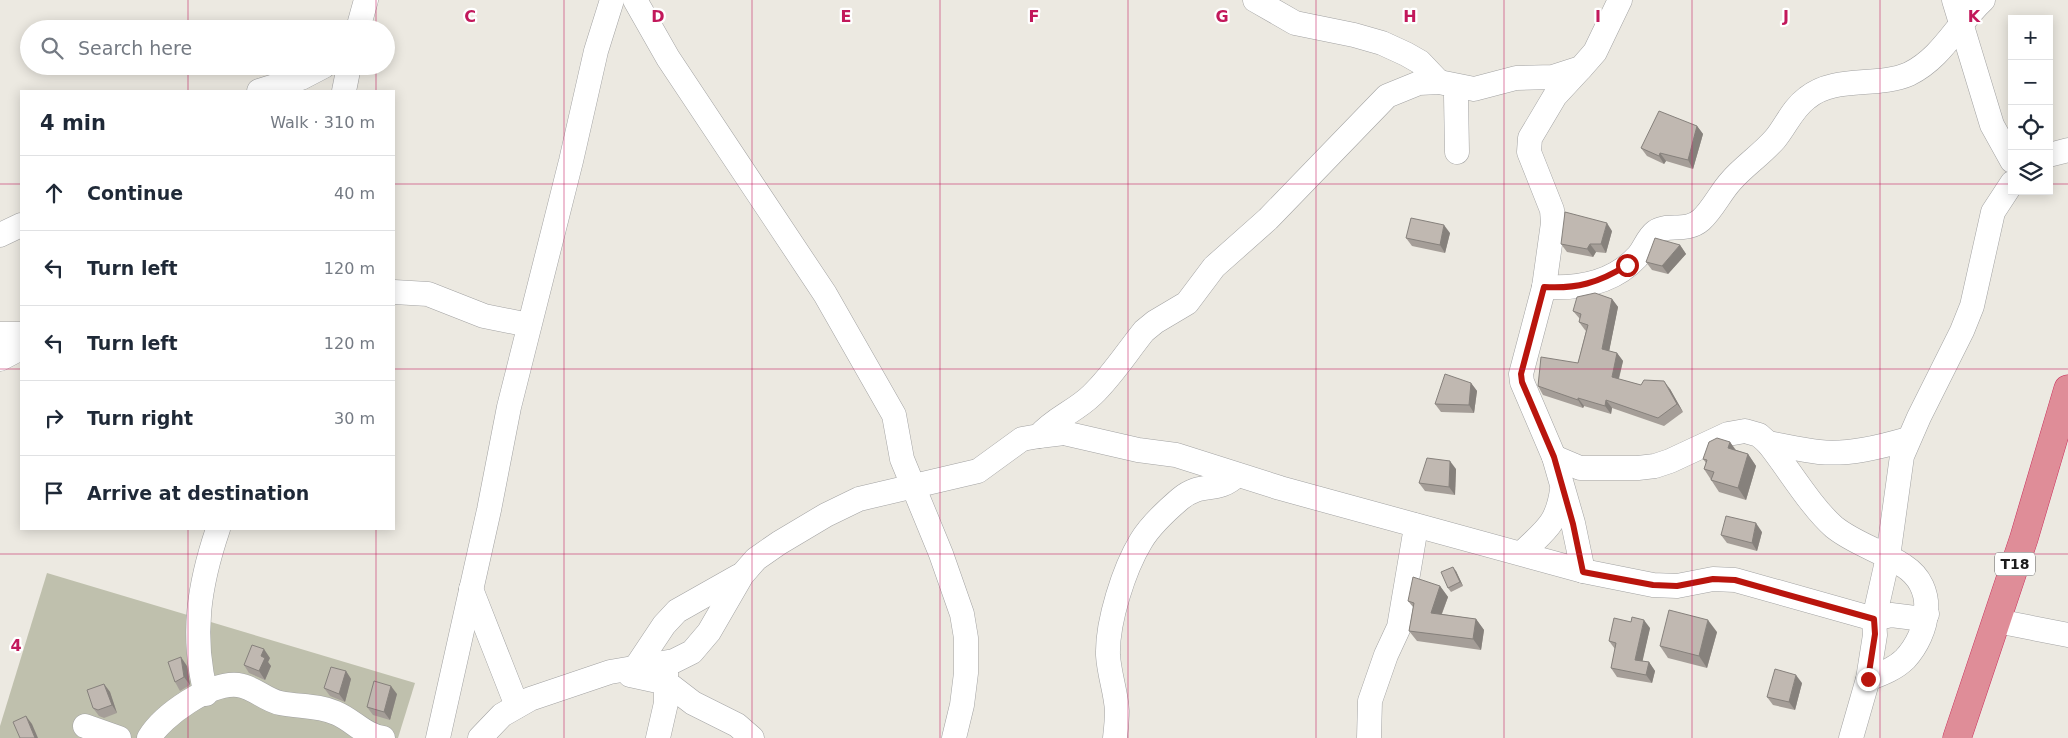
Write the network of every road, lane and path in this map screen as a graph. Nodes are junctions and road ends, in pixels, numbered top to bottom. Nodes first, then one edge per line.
1 (366, 0) edge
2 (612, 0) edge
3 (635, 0) edge
4 (1256, 0) edge
5 (1620, 0) edge
6 (1954, 0) edge
7 (1983, 0) edge
8 (360, 20) edge
9 (1960, 24) junction
10 (1581, 68) junction
11 (307, 75) edge
12 (347, 75) edge
13 (1450, 85) junction
14 (262, 90) edge
15 (344, 90) edge
16 (2068, 150) edge
17 (1458, 152) dead end
18 (2008, 154) edge
19 (2053, 154) edge
20 (2008, 188) edge
21 (20, 226) edge
22 (0, 236) edge
23 (1544, 287) junction
24 (395, 292) edge
25 (529, 325) junction
26 (0, 334) edge
27 (20, 334) edge
28 (20, 349) edge
29 (0, 359) edge
30 (2068, 389) edge
31 (1040, 436) junction
32 (1908, 439) junction
33 (1768, 443) junction
34 (1554, 457) junction
35 (1580, 468) junction
36 (1237, 475) junction
37 (914, 486) junction
38 (1562, 489) junction
39 (1414, 526) junction
40 (218, 530) edge
41 (1522, 553) junction
42 (1888, 557) junction
43 (1583, 572) junction
44 (742, 575) junction
45 (471, 589) junction
46 (1927, 614) junction
47 (1874, 619) junction
48 (1997, 621) junction
49 (2068, 635) edge
50 (636, 667) junction
51 (610, 672) junction
52 (666, 673) junction
53 (1868, 679) junction
54 (206, 694) junction
55 (517, 706) junction
56 (84, 726) dead end
57 (436, 737) edge
58 (119, 738) edge
59 (149, 738) edge
60 (383, 738) edge
61 (480, 738) edge
62 (658, 738) edge
63 (752, 738) edge
64 (954, 738) edge
65 (1114, 738) edge
66 (1369, 738) edge
67 (1851, 738) edge
68 (1957, 738) edge

1 - 8 street
2 - 25 street
3 - 37 street
4 - 13 street
5 - 10 street
6 - 9 street
7 - 9 street
9 - 18 street
9 - 23 street
10 - 13 street
10 - 23 street
11 - 14 street
12 - 15 street
13 - 17 street
13 - 31 street
16 - 19 street
20 - 32 street
21 - 22 street
23 - 34 street
24 - 25 street
25 - 45 street
26 - 27 street
28 - 29 street
30 - 48 highway, T18
31 - 36 street
31 - 37 street
32 - 33 street
32 - 42 street
33 - 35 street
33 - 42 street
34 - 35 street
34 - 38 street
35 - 38 street
36 - 39 street
36 - 65 street
37 - 44 street
37 - 64 street
38 - 41 street
38 - 43 street
39 - 41 street
39 - 66 street
40 - 54 street
41 - 43 street
42 - 46 street
42 - 47 street
43 - 47 street
44 - 50 street
44 - 52 street
45 - 55 street
45 - 57 street
46 - 47 street
46 - 53 street
47 - 53 street
48 - 49 street
48 - 68 highway, T18
50 - 51 street
50 - 52 street
51 - 52 street
51 - 55 street
52 - 62 street
52 - 63 street
53 - 67 street
54 - 59 street
54 - 60 street
55 - 61 street
56 - 58 street

